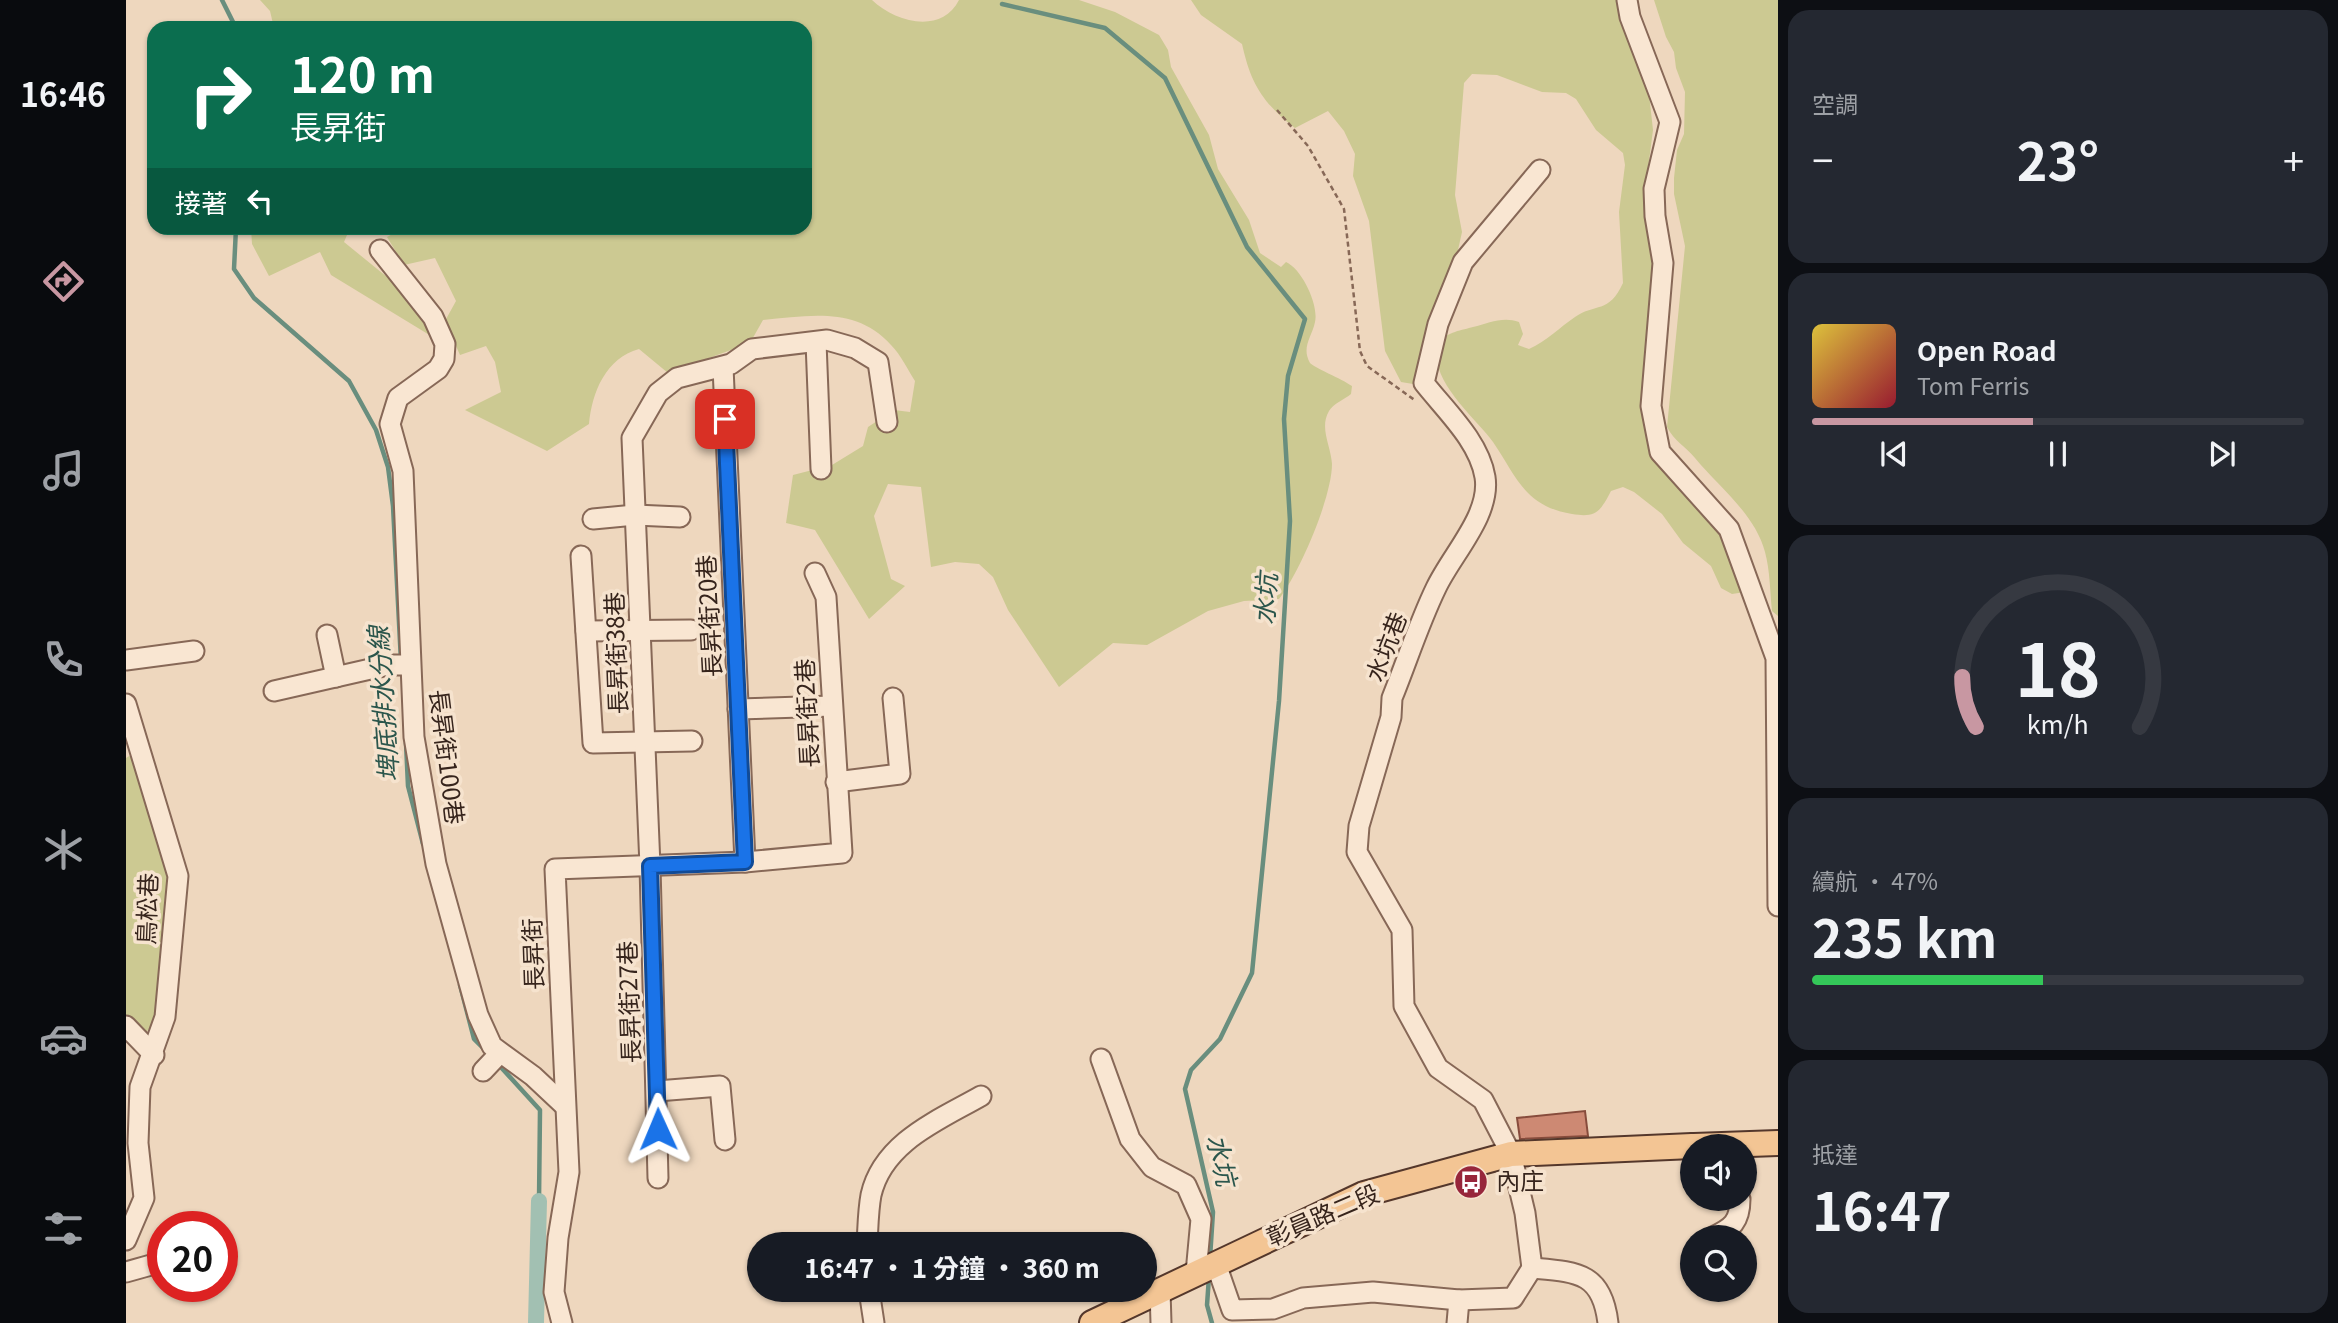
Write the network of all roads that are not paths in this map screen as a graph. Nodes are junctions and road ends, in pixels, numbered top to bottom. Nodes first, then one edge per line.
1 (1628, 0) edge
2 (1540, 170) dead end
3 (380, 250) dead end
4 (816, 342) junction
5 (723, 367) junction
6 (887, 422) dead end
7 (821, 469) dead end
8 (635, 515) junction
9 (680, 517) dead end
10 (593, 519) dead end
11 (581, 556) dead end
12 (815, 573) dead end
13 (640, 628) junction
14 (691, 630) dead end
15 (586, 631) junction
16 (327, 635) dead end
17 (194, 651) dead end
18 (126, 660) edge
19 (410, 665) junction
20 (337, 677) junction
21 (274, 691) dead end
22 (893, 698) dead end
23 (126, 704) edge
24 (832, 706) junction
25 (738, 709) junction
26 (645, 741) junction
27 (692, 741) dead end
28 (836, 782) junction
29 (842, 853) joint
30 (745, 862) junction
31 (650, 866) junction
32 (1778, 906) edge
33 (126, 1026) edge
34 (500, 1053) junction
35 (154, 1055) junction
36 (1101, 1059) dead end
37 (483, 1071) dead end
38 (657, 1091) junction
39 (981, 1096) dead end
40 (565, 1106) junction
41 (725, 1140) dead end
42 (132, 1141) edge
43 (1778, 1143) edge
44 (1757, 1144) edge
45 (1680, 1147) edge
46 (1511, 1154) junction
47 (658, 1178) dead end
48 (868, 1232) edge
49 (126, 1240) edge
50 (147, 1266) edge
51 (1206, 1268) junction
52 (1532, 1268) junction
53 (126, 1272) edge
54 (1160, 1290) junction
55 (1459, 1300) junction
56 (871, 1302) edge
57 (1284, 1315) edge
58 (562, 1323) edge
59 (874, 1323) edge
60 (1092, 1323) edge
61 (1161, 1323) edge
62 (1457, 1323) edge
63 (1608, 1323) edge

1 - 32 street
2 - 46 street, 水坑巷
3 - 19 street, 長昇街100巷
4 - 5 street
4 - 6 street
4 - 7 street
5 - 8 street, 長昇街38巷
5 - 25 street, 長昇街20巷
8 - 9 street
8 - 10 street
8 - 13 street, 長昇街38巷
11 - 15 street
12 - 24 street, 長昇街2巷
13 - 14 street
13 - 15 street
13 - 26 street, 長昇街38巷
15 - 26 street
16 - 20 street
17 - 18 street
19 - 20 street
19 - 34 street, 長昇街100巷
20 - 21 street
22 - 28 street
23 - 35 street, 鳥松巷
24 - 25 street
24 - 28 street, 長昇街2巷
25 - 30 street, 長昇街20巷
26 - 27 street
26 - 31 street, 長昇街38巷
28 - 29 street, 長昇街2巷
29 - 30 street, 長昇街
30 - 31 street, 長昇街
31 - 38 street, 長昇街27巷
31 - 40 street, 長昇街
33 - 35 street
34 - 37 street
34 - 40 street, 長昇街100巷
35 - 42 street, 鳥松巷
36 - 51 street
38 - 41 street
38 - 47 street, 長昇街27巷
39 - 48 street
40 - 58 street, 長昇街
42 - 49 street, 鳥松巷
43 - 44 main road, 彰員路二段
45 - 46 main road, 彰員路二段
46 - 51 main road, 彰員路二段
46 - 52 street
50 - 53 street
51 - 54 main road, 彰員路二段
51 - 57 street
52 - 55 street
52 - 63 street
54 - 60 main road, 彰員路二段
54 - 61 street
55 - 57 street
55 - 62 street
56 - 59 street

